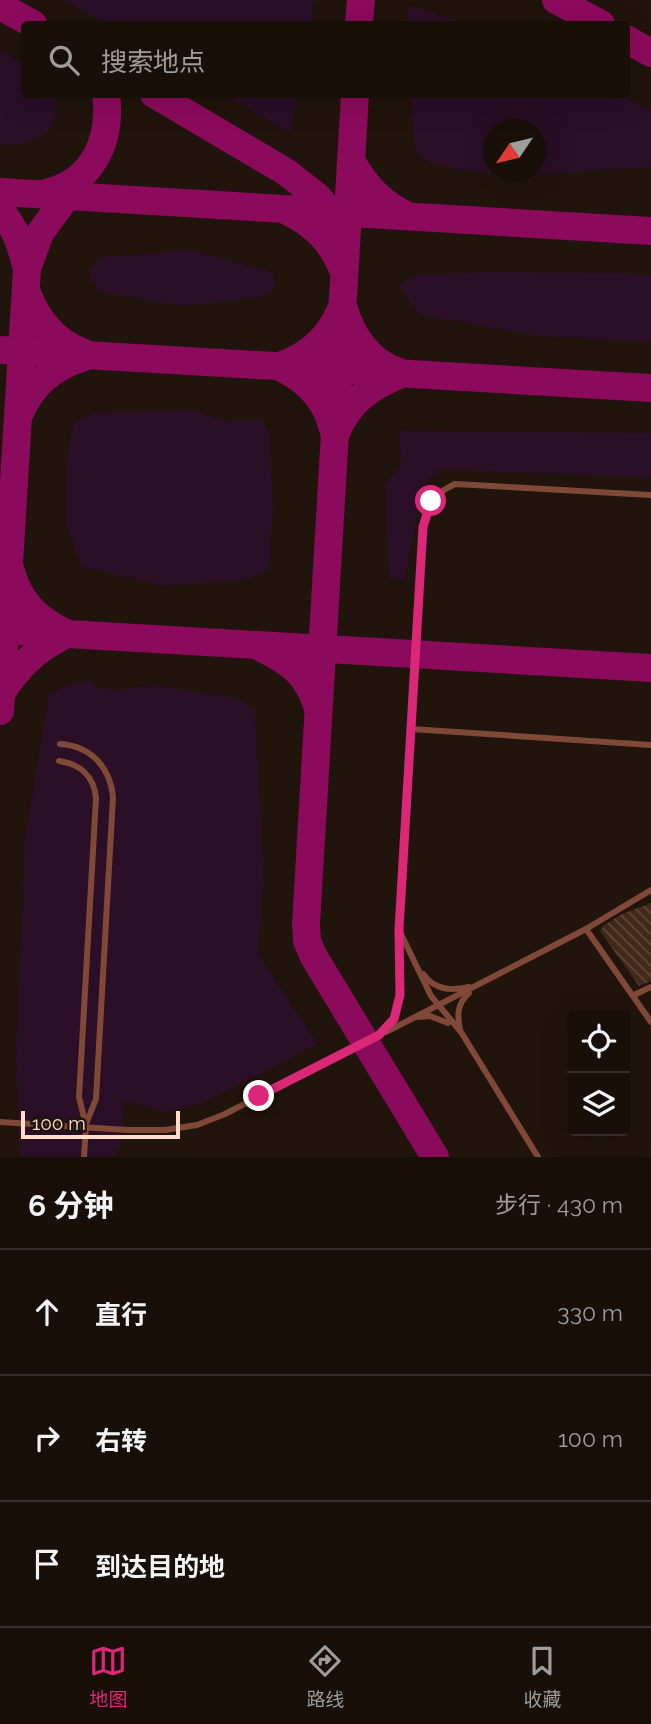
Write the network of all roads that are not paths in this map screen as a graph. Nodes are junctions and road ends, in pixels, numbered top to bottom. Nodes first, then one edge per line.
1 (651, 495) edge
2 (411, 729) junction
3 (60, 744) dead end
4 (651, 745) edge
5 (59, 761) dead end
6 (651, 890) edge
7 (399, 929) junction
8 (586, 929) junction
9 (412, 959) junction
10 (478, 986) junction
11 (651, 987) edge
12 (634, 995) junction
13 (438, 1006) junction
14 (413, 1018) junction
15 (651, 1022) edge
16 (461, 1032) junction
17 (379, 1035) junction
18 (0, 1122) edge
19 (86, 1126) junction
20 (84, 1157) edge
21 (538, 1157) edge

1 - 2 lane
2 - 4 lane
2 - 7 lane
3 - 19 lane
5 - 19 lane
6 - 8 lane
7 - 9 lane
7 - 17 lane
8 - 10 lane
8 - 12 lane
9 - 10 lane
9 - 13 lane
10 - 13 lane
10 - 16 lane
11 - 12 lane
12 - 15 lane
13 - 14 lane
13 - 16 lane
14 - 16 lane
14 - 17 lane
16 - 21 lane
17 - 19 lane
18 - 19 lane
19 - 20 lane

